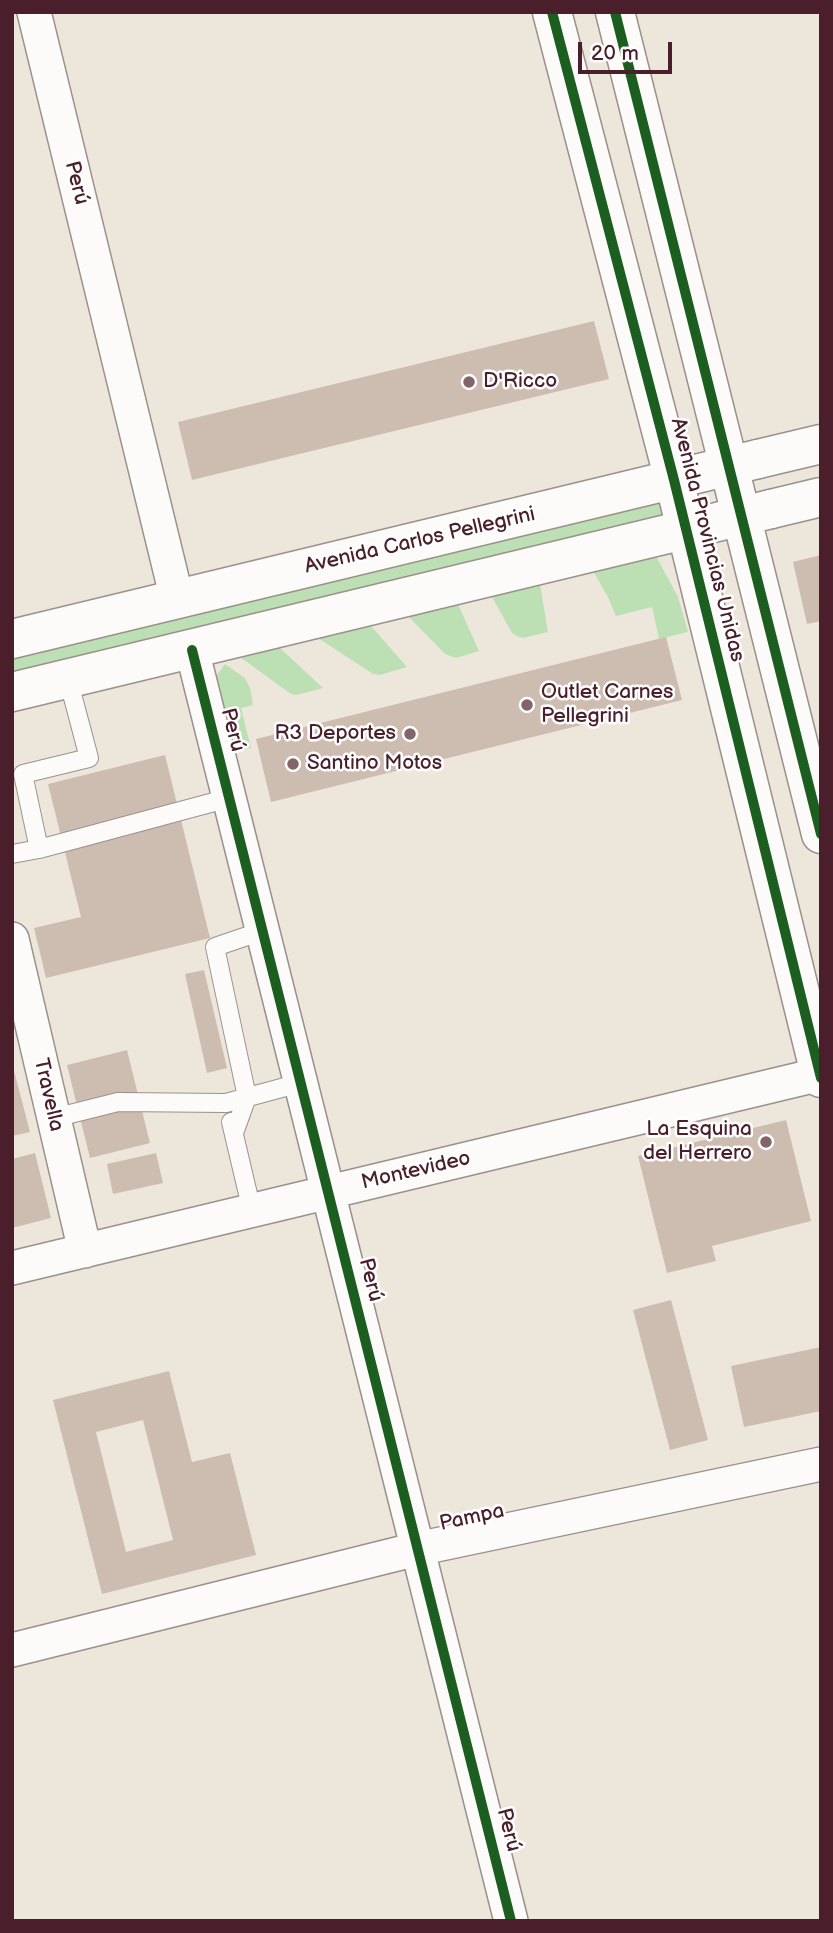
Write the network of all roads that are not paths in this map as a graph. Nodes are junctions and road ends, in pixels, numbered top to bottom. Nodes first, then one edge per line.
1 (34, 12) edge
2 (552, 12) edge
3 (615, 12) edge
4 (821, 427) edge
5 (821, 443) edge
6 (744, 463) junction
7 (674, 480) junction
8 (821, 497) edge
9 (757, 513) junction
10 (821, 514) edge
11 (685, 531) junction
12 (177, 599) junction
13 (12, 639) edge
14 (192, 650) junction
15 (68, 679) junction
16 (12, 692) edge
17 (229, 798) junction
18 (821, 834) edge
19 (39, 849) junction
20 (12, 854) edge
21 (262, 931) junction
22 (12, 939) edge
23 (820, 1075) edge
24 (300, 1083) junction
25 (247, 1097) junction
26 (226, 1102) junction
27 (54, 1118) junction
28 (234, 1133) junction
29 (328, 1192) junction
30 (251, 1211) junction
31 (85, 1251) junction
32 (12, 1268) edge
33 (821, 1464) edge
34 (418, 1549) junction
35 (12, 1650) edge
36 (510, 1921) edge

1 - 12 street, Perú
2 - 7 main road, Avenida Provincias Unidas
3 - 6 main road, Avenida Provincias Unidas
4 - 6 street, Avenida Carlos Pellegrini
5 - 6 main road
6 - 7 main road, Avenida Carlos Pellegrini
6 - 9 main road, Avenida Provincias Unidas
7 - 11 main road, Avenida Provincias Unidas
7 - 12 main road, Avenida Carlos Pellegrini
8 - 9 main road
9 - 10 street
9 - 11 main road
9 - 18 main road, Avenida Provincias Unidas
11 - 14 main road
11 - 23 main road, Avenida Provincias Unidas
12 - 13 main road, Avenida Carlos Pellegrini
14 - 15 main road
14 - 17 street, Perú
15 - 16 main road
15 - 19 lane
17 - 19 lane
17 - 21 street, Perú
19 - 20 lane
21 - 24 street, Perú
21 - 25 lane
22 - 27 street, Travella
23 - 29 street, Montevideo
24 - 25 lane
24 - 29 street, Perú
25 - 26 lane
25 - 28 lane
26 - 27 lane
26 - 28 lane
27 - 31 street, Travella
28 - 30 lane
29 - 30 street, Montevideo
29 - 34 street, Perú
30 - 31 street, Montevideo
31 - 32 street, Montevideo
33 - 34 street, Pampa
34 - 35 street, Pampa
34 - 36 street, Perú

